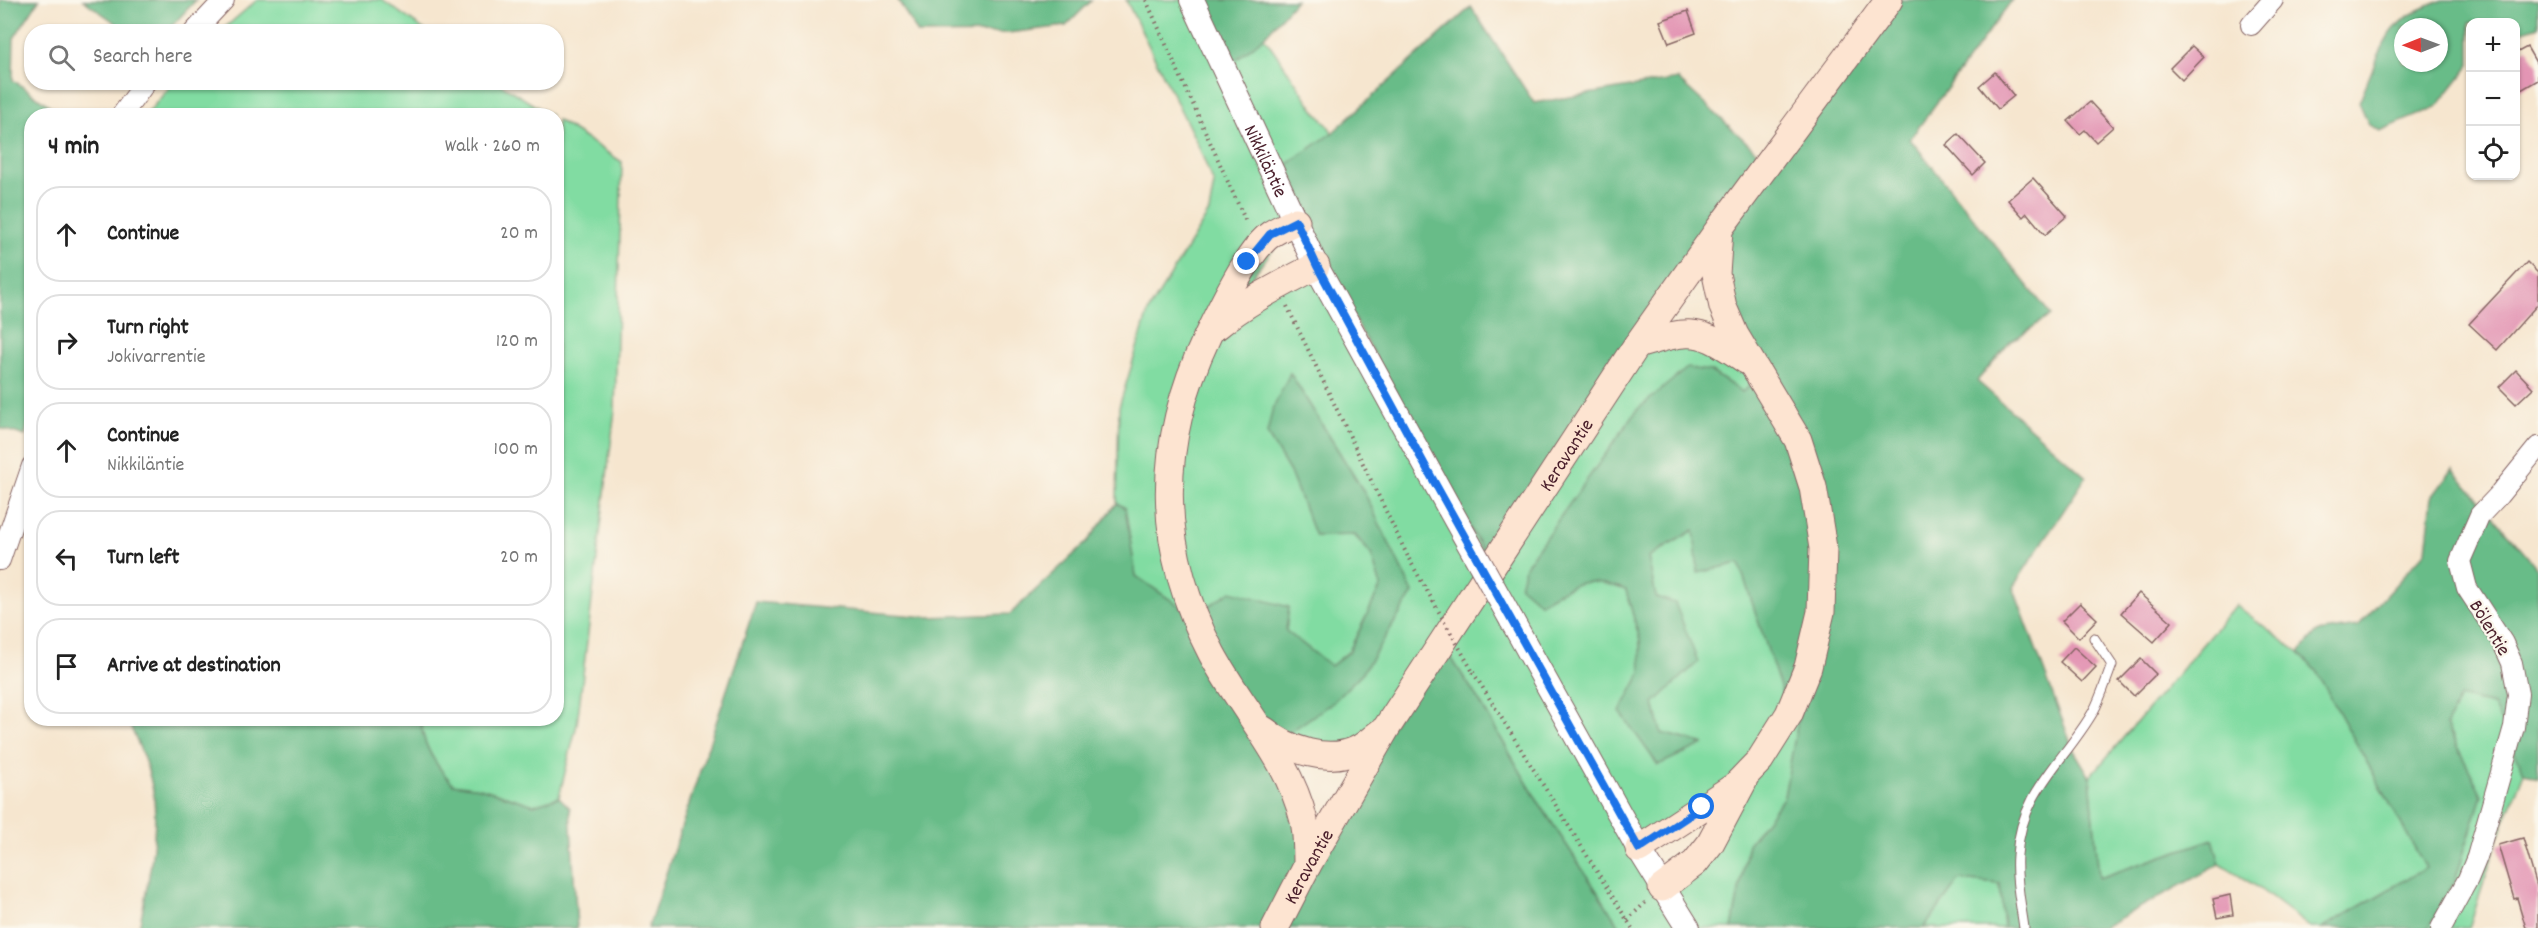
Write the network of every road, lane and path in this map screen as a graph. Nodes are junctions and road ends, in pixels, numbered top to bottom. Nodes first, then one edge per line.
1 (224, 0) edge
2 (1146, 0) edge
3 (1192, 0) edge
4 (1888, 0) edge
5 (2273, 0) edge
6 (202, 24) edge
7 (2251, 25) dead end
8 (141, 90) edge
9 (127, 108) edge
10 (1296, 221) junction
11 (1719, 229) junction
12 (1251, 233) dead end
13 (1317, 266) junction
14 (1286, 303) dead end
15 (1209, 333) junction
16 (1637, 345) junction
17 (1753, 366) junction
18 (2538, 447) edge
19 (24, 488) edge
20 (1, 552) edge
21 (2094, 638) dead end
22 (1258, 725) junction
23 (1387, 727) junction
24 (1747, 776) junction
25 (1639, 849) junction
26 (1307, 866) junction
27 (1662, 888) junction
28 (1275, 928) edge
29 (1632, 928) edge
30 (1688, 928) edge
31 (2024, 928) edge
32 (2441, 928) edge

1 - 6 street
2 - 12 path
3 - 10 street, Nikkiläntie
4 - 11 main road, Keravantie
5 - 7 street
8 - 9 street
10 - 13 street, Nikkiläntie
10 - 15 main road
11 - 16 main road, Keravantie
11 - 17 main road
13 - 15 main road
13 - 25 street, Nikkiläntie, bridge
14 - 29 path, bridge
15 - 22 main road
16 - 17 main road
16 - 23 main road, Keravantie
17 - 24 main road
18 - 32 street, Bölentie
19 - 20 street
21 - 31 lane
22 - 23 main road
22 - 26 main road
23 - 26 main road, Keravantie
24 - 25 main road
24 - 27 main road
25 - 27 street, Nikkiläntie
26 - 28 main road, Keravantie
27 - 30 street, Nikkiläntie

